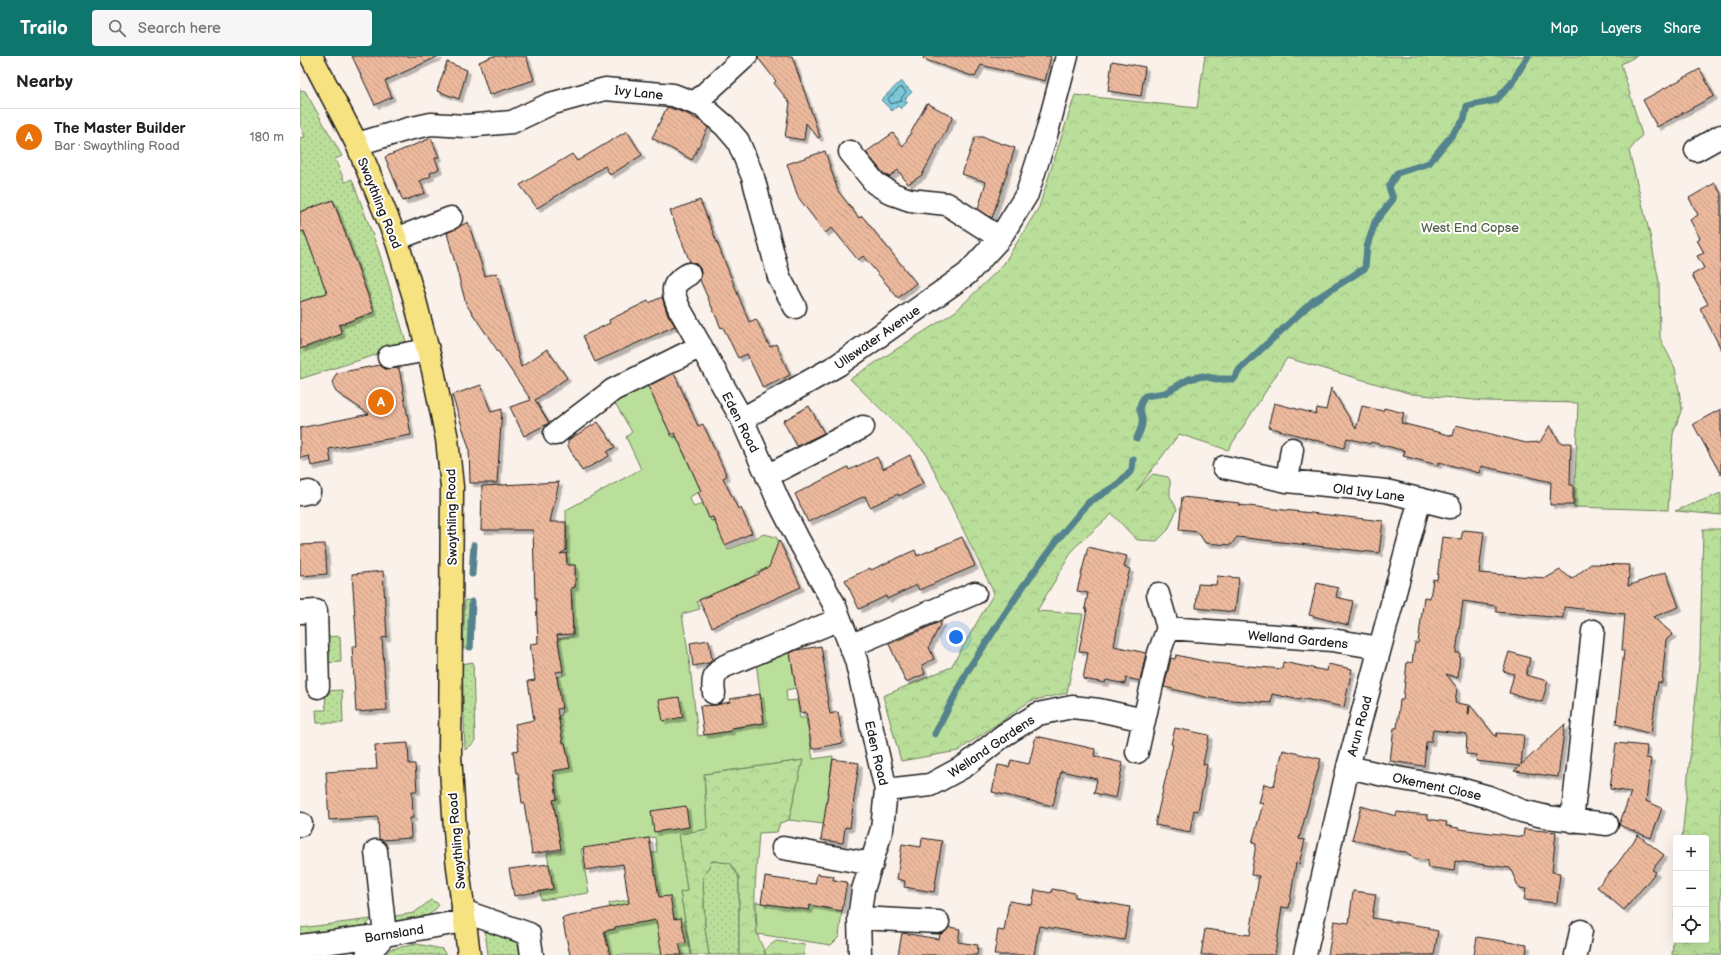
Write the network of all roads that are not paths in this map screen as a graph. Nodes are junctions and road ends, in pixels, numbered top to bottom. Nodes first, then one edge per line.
1 (311, 56) edge
2 (746, 56) edge
3 (1067, 56) edge
4 (695, 103) junction
5 (1721, 136) edge
6 (357, 144) junction
7 (1696, 150) dead end
8 (850, 152) dead end
9 (451, 218) dead end
10 (1000, 238) junction
11 (396, 239) junction
12 (689, 274) dead end
13 (794, 307) dead end
14 (700, 346) junction
15 (428, 350) junction
16 (389, 357) dead end
17 (742, 419) junction
18 (864, 427) dead end
19 (555, 434) dead end
20 (1292, 449) dead end
21 (1224, 467) dead end
22 (767, 476) junction
23 (1287, 481) junction
24 (1420, 499) junction
25 (1450, 507) dead end
26 (975, 593) dead end
27 (1158, 594) dead end
28 (300, 612) edge
29 (837, 612) junction
30 (1168, 628) junction
31 (1593, 631) dead end
32 (850, 646) junction
33 (1380, 648) junction
34 (721, 654) dead end
35 (318, 687) dead end
36 (714, 693) dead end
37 (1144, 720) junction
38 (1137, 752) dead end
39 (1348, 767) junction
40 (886, 790) junction
41 (1572, 821) junction
42 (1607, 824) dead end
43 (782, 848) dead end
44 (376, 851) dead end
45 (872, 864) junction
46 (464, 916) junction
47 (859, 918) junction
48 (938, 922) dead end
49 (1580, 931) dead end
50 (385, 935) junction
51 (300, 946) edge
52 (300, 951) edge
53 (306, 955) edge
54 (367, 955) edge
55 (469, 955) edge
56 (532, 955) edge
57 (860, 955) edge
58 (1305, 955) edge
59 (1576, 955) edge

1 - 6 main road, Swaythling Road
2 - 4 street
3 - 10 street, Ullswater Avenue
4 - 6 street, Ivy Lane
4 - 13 street, Ivy Lane
5 - 7 street
6 - 11 main road, Swaythling Road
8 - 10 street
9 - 11 street
10 - 17 street, Ullswater Avenue
11 - 15 main road, Swaythling Road
12 - 14 street, Eden Road
14 - 17 street, Eden Road
14 - 19 street
15 - 16 street
15 - 46 main road, Swaythling Road
17 - 22 street, Eden Road
18 - 22 street
20 - 23 street
21 - 23 street, Old Ivy Lane
22 - 29 street, Eden Road
23 - 24 street, Old Ivy Lane
24 - 25 street, Old Ivy Lane
24 - 33 street, Arun Road
26 - 32 street
27 - 30 street
28 - 35 street
29 - 32 street, Eden Road
29 - 34 street
29 - 36 street
30 - 33 street, Welland Gardens
30 - 37 street
31 - 41 street
32 - 40 street, Eden Road
33 - 39 street, Arun Road
37 - 38 street
37 - 40 street, Welland Gardens
39 - 41 street, Okement Close
39 - 58 street, Arun Road
40 - 45 street, Eden Road
41 - 42 street, Okement Close
43 - 45 street
44 - 50 street
45 - 47 street, Eden Road
46 - 50 street, Barnsland
46 - 55 main road, Swaythling Road
46 - 56 street
47 - 48 street
47 - 57 street, Eden Road
49 - 59 street
50 - 51 street, Barnsland
50 - 54 street
52 - 53 street

